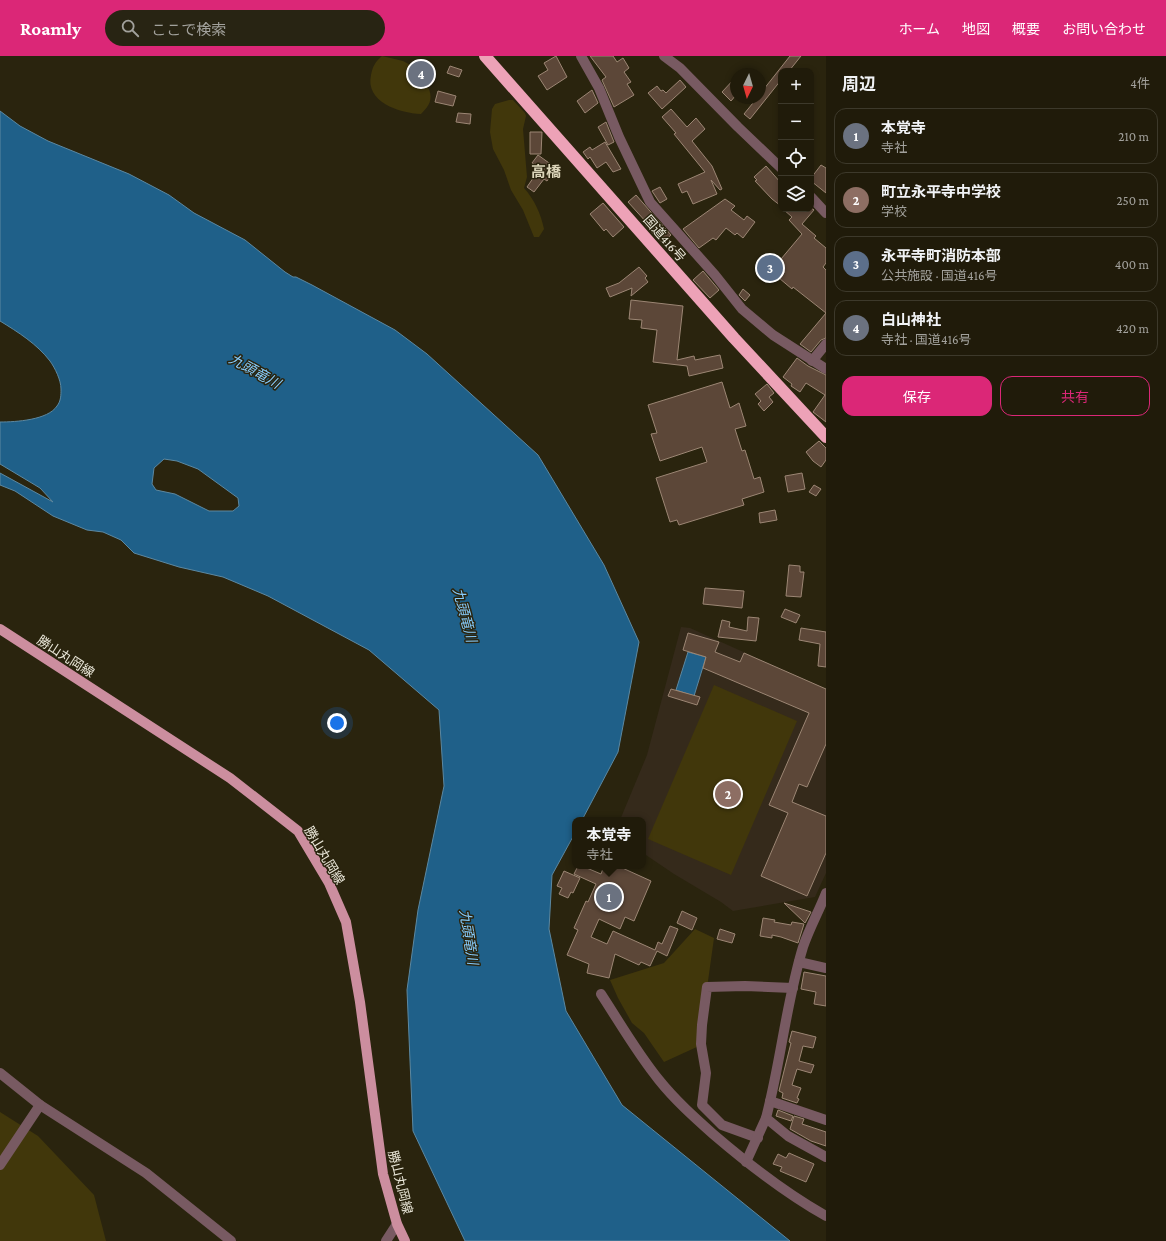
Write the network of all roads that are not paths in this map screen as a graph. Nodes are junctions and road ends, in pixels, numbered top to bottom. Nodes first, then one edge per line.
1 (485, 56) edge
2 (581, 56) edge
3 (664, 56) edge
4 (778, 165) edge
5 (814, 200) edge
6 (826, 213) edge
7 (826, 344) edge
8 (812, 361) junction
9 (826, 369) edge
10 (826, 437) edge
11 (0, 629) edge
12 (826, 893) edge
13 (799, 962) junction
14 (826, 968) edge
15 (793, 988) junction
16 (601, 994) dead end
17 (0, 1073) edge
18 (770, 1101) junction
19 (40, 1105) junction
20 (766, 1118) junction
21 (826, 1120) edge
22 (758, 1138) junction
23 (826, 1157) edge
24 (746, 1162) junction
25 (0, 1165) edge
26 (826, 1216) edge
27 (397, 1224) junction
28 (230, 1241) edge
29 (386, 1241) edge
30 (405, 1241) edge

1 - 10 highway, 国道416号
2 - 8 street
3 - 4 street
5 - 6 street
7 - 8 street
8 - 9 street
11 - 27 main road, 勝山丸岡線
12 - 13 street
13 - 14 street
13 - 15 street
15 - 18 street
15 - 22 street
16 - 24 street
17 - 19 street
18 - 20 street
18 - 21 street
19 - 25 street
19 - 28 street
20 - 22 street
20 - 23 street
22 - 24 street
24 - 26 street
27 - 29 street
27 - 30 main road, 勝山丸岡線

